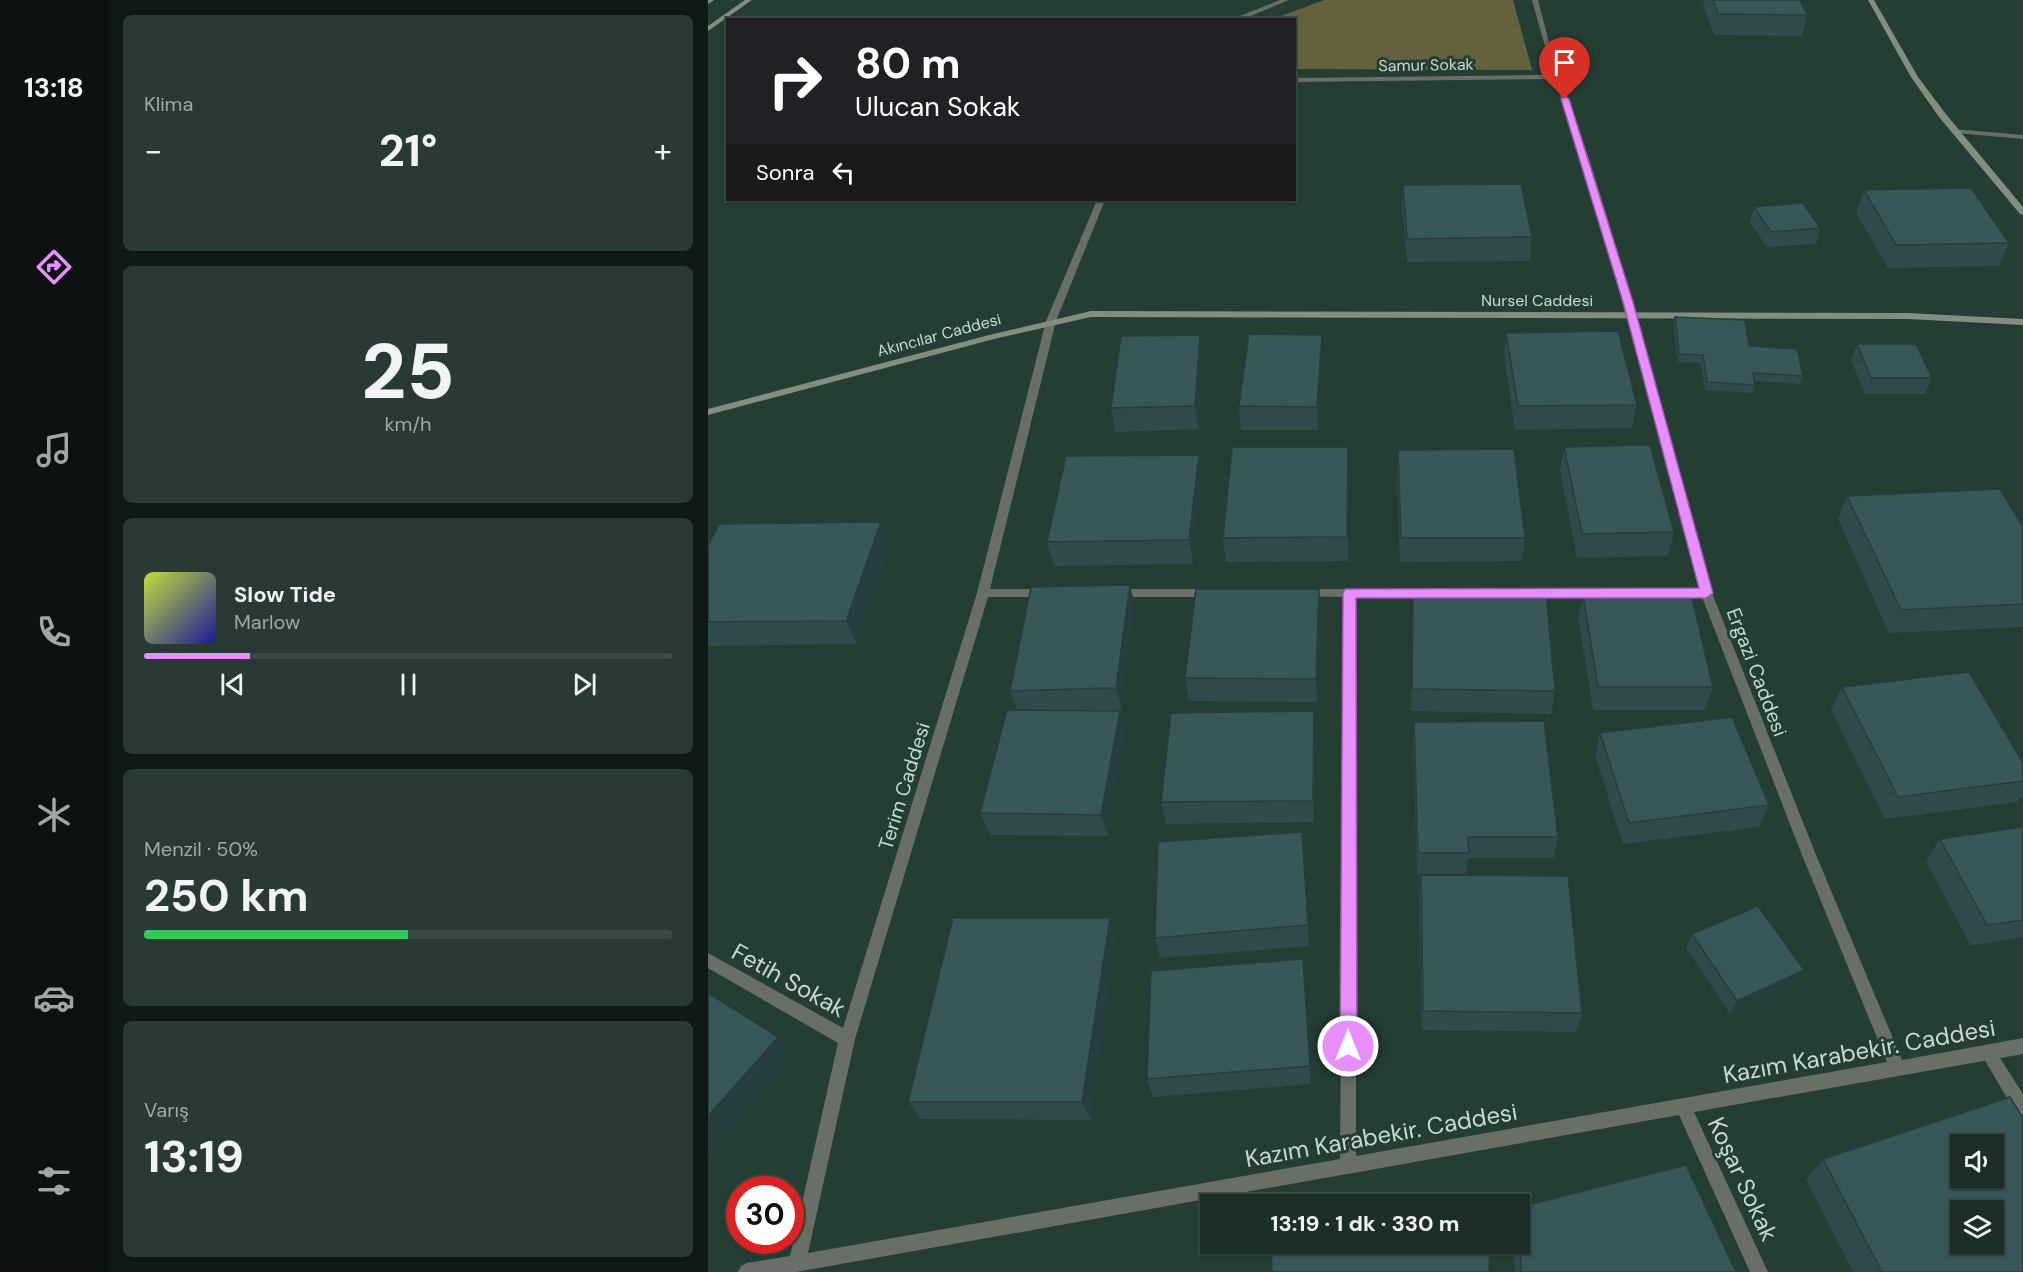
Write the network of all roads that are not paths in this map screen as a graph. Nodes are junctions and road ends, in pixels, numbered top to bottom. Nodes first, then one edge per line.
1 (749, 0) edge
2 (1286, 0) edge
3 (1535, 0) edge
4 (1871, 0) edge
5 (1237, 18) edge
6 (708, 29) edge
7 (1557, 77) junction
8 (1296, 80) edge
9 (1956, 131) junction
10 (2023, 137) edge
11 (1101, 201) edge
12 (2023, 212) edge
13 (1632, 316) junction
14 (1051, 321) junction
15 (2023, 322) edge
16 (708, 412) edge
17 (983, 593) junction
18 (1054, 593) edge
19 (1102, 593) edge
20 (1220, 593) edge
21 (1291, 593) edge
22 (1350, 593) junction
23 (1433, 593) edge
24 (1516, 593) edge
25 (1706, 593) junction
26 (708, 960) edge
27 (847, 1039) junction
28 (2023, 1046) edge
29 (1988, 1052) junction
30 (1898, 1069) junction
31 (1683, 1106) junction
32 (2023, 1109) edge
33 (1348, 1165) junction
34 (797, 1263) junction
35 (747, 1272) edge
36 (1760, 1272) edge

1 - 6 street
2 - 5 street
3 - 7 street, Ergazi Caddesi
4 - 9 street
7 - 8 street, Samur Sokak
7 - 13 street, Ergazi Caddesi
9 - 10 street
9 - 12 street
11 - 14 street
13 - 14 street, Nursel Caddesi
13 - 15 street, Nursel Caddesi
13 - 25 street, Ergazi Caddesi
14 - 16 street, Akıncılar Caddesi
14 - 17 street, Terim Caddesi
17 - 18 street
17 - 27 street, Terim Caddesi
19 - 20 street
21 - 22 street
22 - 23 street
22 - 33 street
24 - 25 street
25 - 30 street, Ergazi Caddesi
26 - 27 street, Fetih Sokak
27 - 34 street, Terim Caddesi
28 - 29 street, Kazım Karabekir. Caddesi
29 - 30 street, Kazım Karabekir. Caddesi
29 - 32 street
30 - 31 street, Kazım Karabekir. Caddesi
31 - 33 street, Kazım Karabekir. Caddesi
31 - 36 street, Koşar Sokak
33 - 34 street, Kazım Karabekir. Caddesi
34 - 35 street, Kazım Karabekir. Caddesi

